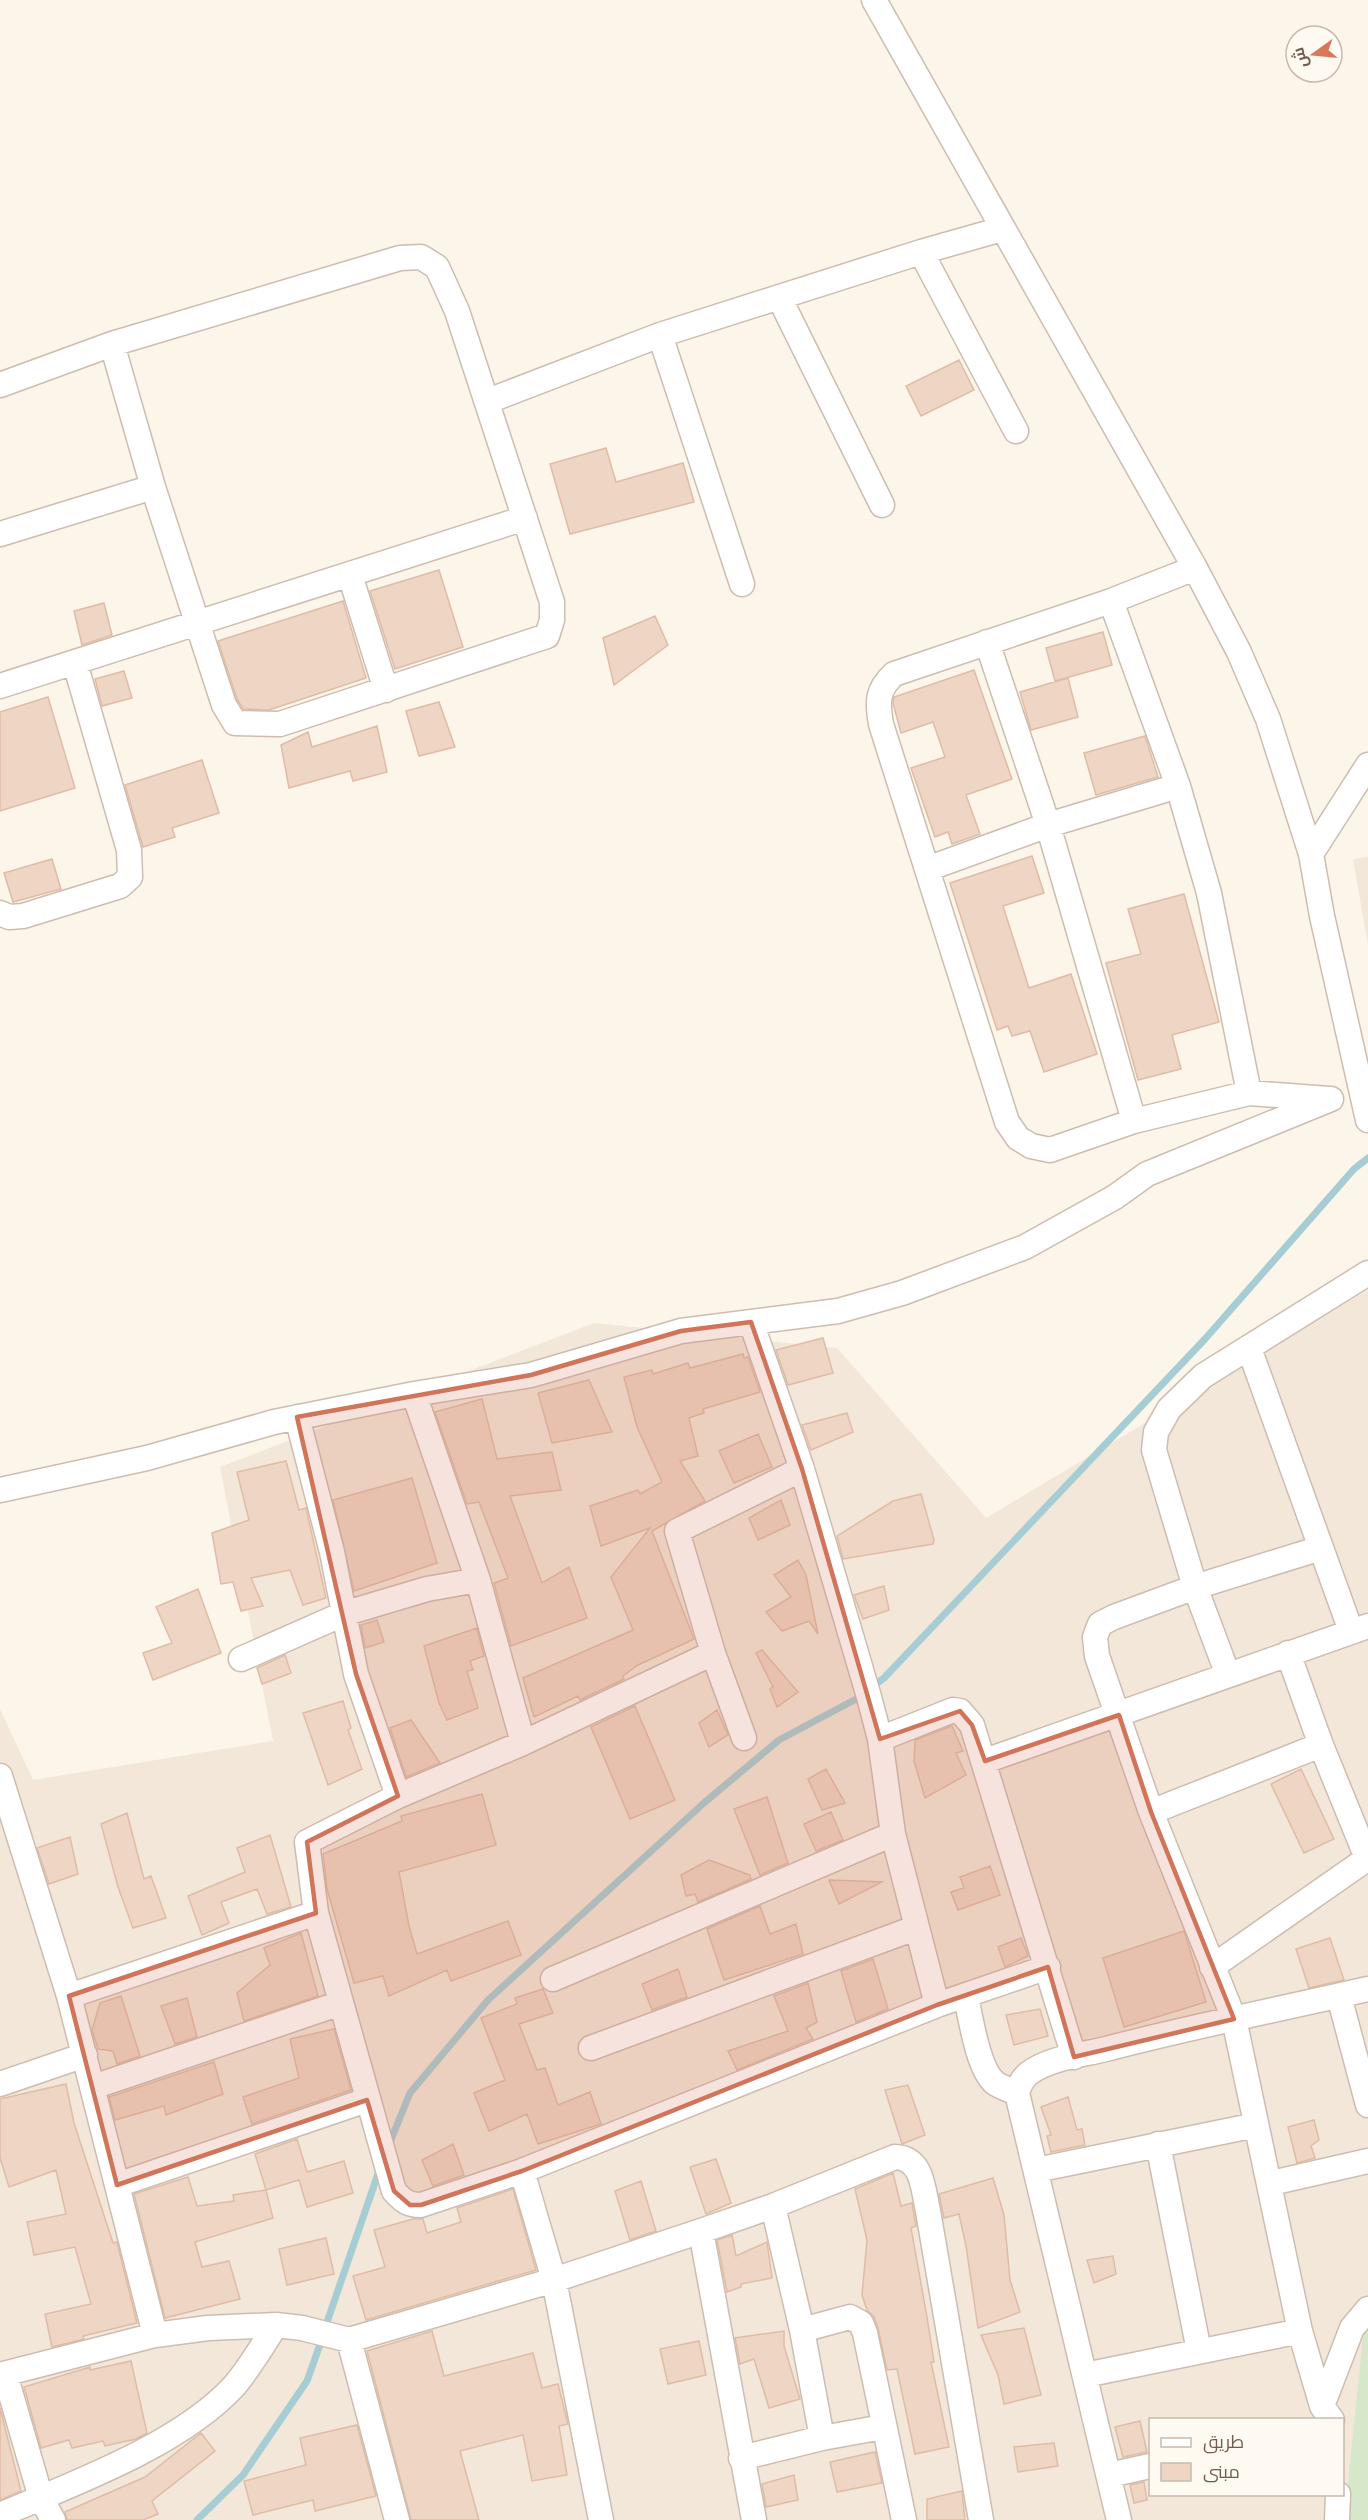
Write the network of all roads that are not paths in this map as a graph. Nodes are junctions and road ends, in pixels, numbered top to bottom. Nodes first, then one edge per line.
1 (874, 0) edge
2 (1002, 229) junction
3 (921, 252) junction
4 (779, 297) junction
5 (660, 335) junction
6 (112, 344) junction
7 (0, 385) edge
8 (488, 401) junction
9 (1016, 431) dead end
10 (153, 487) junction
11 (882, 505) dead end
12 (525, 518) junction
13 (0, 534) edge
14 (1195, 568) junction
15 (350, 575) junction
16 (742, 584) dead end
17 (1111, 601) junction
18 (198, 624) junction
19 (987, 642) junction
20 (75, 663) junction
21 (0, 686) edge
22 (386, 690) junction
23 (1368, 765) edge
24 (1178, 786) junction
25 (1048, 825) junction
26 (1311, 854) junction
27 (927, 869) junction
28 (0, 913) edge
29 (1249, 1093) junction
30 (1361, 1094) junction
31 (1331, 1099) junction
32 (1134, 1120) junction
33 (1368, 1120) edge
34 (1368, 1273) edge
35 (751, 1322) junction
36 (1248, 1348) junction
37 (414, 1394) junction
38 (297, 1417) junction
39 (802, 1469) junction
40 (0, 1490) edge
41 (1321, 1548) junction
42 (478, 1580) junction
43 (1195, 1587) junction
44 (343, 1614) junction
45 (1359, 1629) edge
46 (713, 1653) junction
47 (1288, 1653) junction
48 (241, 1659) dead end
49 (1228, 1675) junction
50 (1119, 1715) junction
51 (744, 1738) dead end
52 (880, 1739) junction
53 (523, 1743) junction
54 (1321, 1744) junction
55 (985, 1761) junction
56 (0, 1776) edge
57 (398, 1796) junction
58 (1151, 1812) junction
59 (893, 1834) junction
60 (1367, 1858) edge
61 (316, 1913) junction
62 (915, 1928) junction
63 (1048, 1967) junction
64 (1212, 1967) junction
65 (553, 1979) dead end
66 (1368, 1989) edge
67 (69, 1996) junction
68 (1339, 1996) junction
69 (966, 1997) junction
70 (341, 2003) junction
71 (937, 2005) junction
72 (1234, 2019) junction
73 (591, 2048) dead end
74 (84, 2055) junction
75 (1074, 2057) junction
76 (2, 2076) edge
77 (93, 2087) junction
78 (1017, 2093) junction
79 (367, 2100) junction
80 (1368, 2105) edge
81 (1256, 2125) junction
82 (1158, 2144) junction
83 (1368, 2161) edge
84 (1036, 2170) junction
85 (522, 2171) junction
86 (1270, 2182) junction
87 (117, 2185) junction
88 (773, 2206) junction
89 (701, 2231) junction
90 (554, 2280) junction
91 (1368, 2309) edge
92 (276, 2325) junction
93 (802, 2330) junction
94 (1300, 2331) junction
95 (155, 2335) junction
96 (332, 2335) junction
97 (1199, 2351) junction
98 (3, 2375) edge
99 (1085, 2375) junction
100 (1327, 2413) edge
101 (883, 2427) junction
102 (822, 2438) junction
103 (741, 2458) junction
104 (1149, 2466) edge
105 (1109, 2475) junction
106 (1338, 2496) edge
107 (41, 2498) junction
108 (0, 2515) edge
109 (53, 2520) edge
110 (396, 2520) edge
111 (601, 2520) edge
112 (754, 2520) edge
113 (904, 2520) edge
114 (981, 2520) edge
115 (1119, 2520) edge
116 (1337, 2520) edge

1 - 2 street
2 - 3 street
2 - 14 street
3 - 4 street
3 - 9 street
4 - 5 street
4 - 11 street
5 - 8 street
5 - 16 street
6 - 7 street
6 - 8 street
6 - 10 street
8 - 12 street
10 - 13 street
10 - 18 street
12 - 15 street
12 - 22 street
14 - 17 street
14 - 26 street
15 - 18 street
15 - 22 street
17 - 19 street
17 - 24 street
18 - 20 street
18 - 22 street
19 - 25 street
19 - 27 street
20 - 21 street
20 - 28 street
23 - 26 street
24 - 25 street
24 - 29 street
25 - 27 street
25 - 32 street
26 - 30 street
27 - 32 street
29 - 31 street
29 - 32 street
30 - 31 street
30 - 33 street
31 - 35 street
34 - 36 street
35 - 37 street
35 - 39 street
36 - 41 street
36 - 43 street
37 - 38 street
37 - 42 street
38 - 40 street
38 - 44 street
39 - 46 street
39 - 52 street
41 - 43 street
41 - 45 street
42 - 44 street
42 - 53 street
43 - 49 street
43 - 50 street
44 - 48 street
44 - 57 street
45 - 47 street
46 - 51 street
46 - 53 street
47 - 49 street
47 - 54 street
49 - 50 street
50 - 55 street
50 - 58 street
52 - 55 street
52 - 59 street
53 - 57 street
54 - 58 street
54 - 60 street
55 - 63 street
56 - 67 street
57 - 61 street
58 - 64 street
59 - 62 street
59 - 65 street
60 - 64 street
61 - 67 street
61 - 70 street
62 - 71 street
62 - 73 street
63 - 69 street
63 - 75 street
64 - 72 street
66 - 68 street
67 - 74 street
68 - 72 street
68 - 80 street
69 - 71 street
69 - 78 street
70 - 77 street
70 - 79 street
71 - 85 street
72 - 75 street
72 - 81 street
74 - 76 street
74 - 77 street
75 - 78 street
77 - 87 street
78 - 84 street
79 - 85 street
79 - 87 street
81 - 82 street
81 - 86 street
82 - 84 street
82 - 97 street
83 - 86 street
84 - 99 street
85 - 90 street
86 - 94 street
87 - 95 street
88 - 89 street
88 - 93 street
88 - 114 street
89 - 90 street
89 - 103 street
90 - 96 street
90 - 111 street
91 - 100 street
92 - 95 street
92 - 96 street
92 - 107 street
93 - 101 street
93 - 102 street
94 - 97 street
94 - 100 street
95 - 98 street
96 - 110 street
97 - 99 street
98 - 107 street
99 - 105 street
101 - 102 street
101 - 113 street
102 - 103 street
103 - 112 street
104 - 105 street
105 - 115 street
106 - 116 street
107 - 108 street
107 - 109 street

